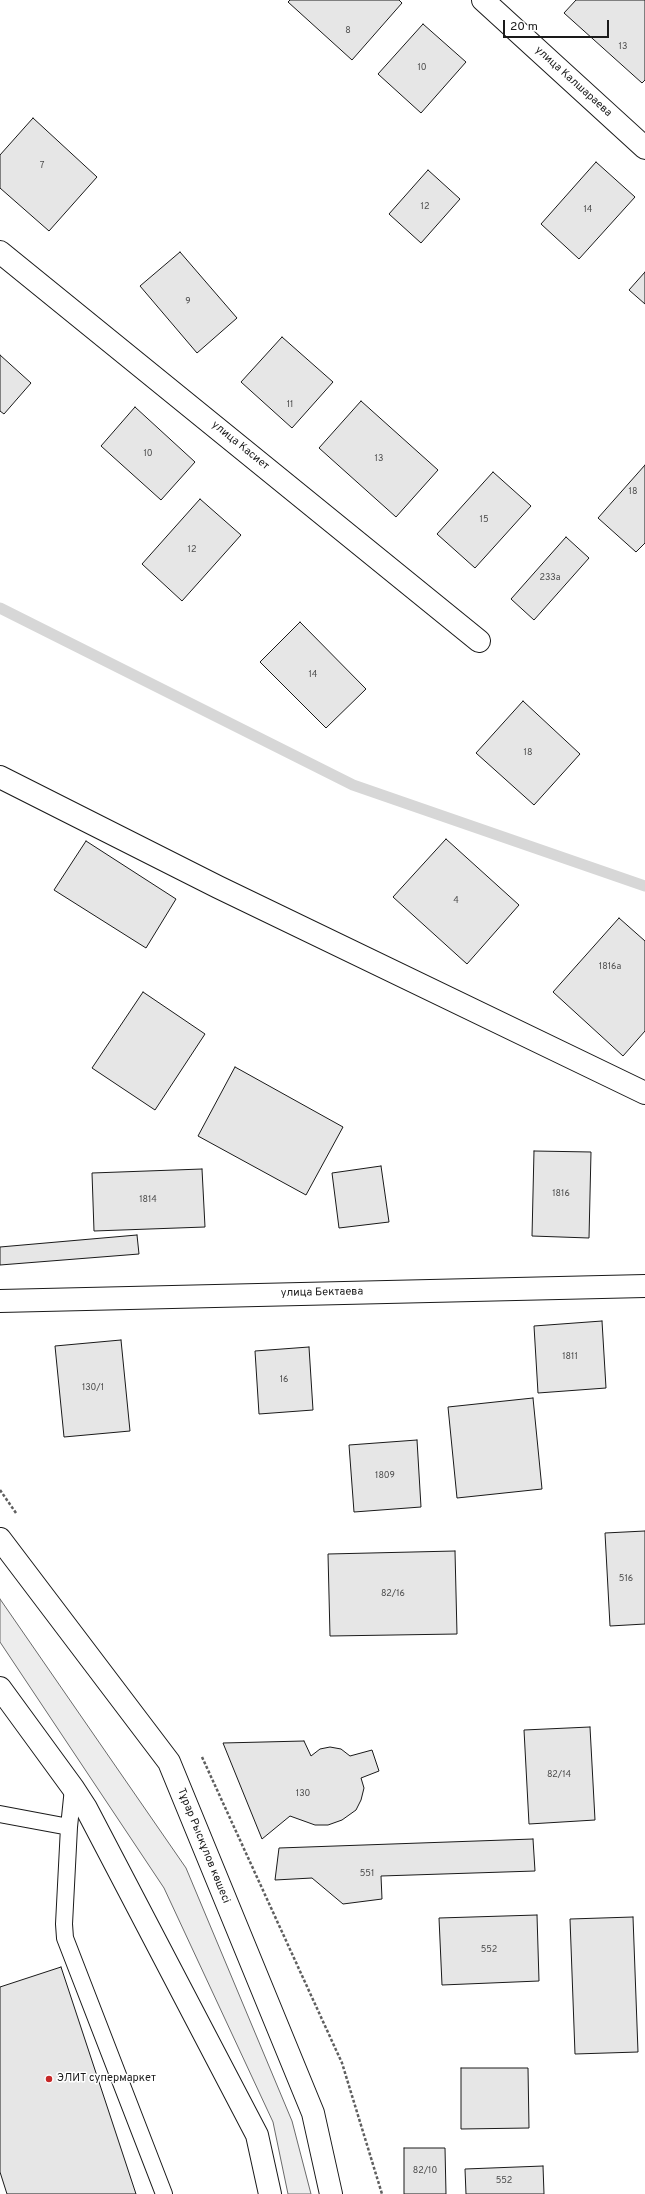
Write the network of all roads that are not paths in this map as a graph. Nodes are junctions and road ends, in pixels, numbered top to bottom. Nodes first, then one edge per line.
1 (483, 0) edge
2 (645, 148) edge
3 (0, 252) edge
4 (479, 641) dead end
5 (0, 778) edge
6 (645, 1093) edge
7 (645, 1286) edge
8 (0, 1301) edge
9 (0, 1538) edge
10 (0, 1688) edge
11 (73, 1788) junction
12 (0, 1814) edge
13 (69, 1827) junction
14 (164, 2194) edge
15 (270, 2194) edge
16 (331, 2194) edge

1 - 2 street, улица Калшараева
3 - 4 street, улица Касиет
5 - 6 street
7 - 8 street, улица Бектаева
9 - 16 street, Тұрар Рыскұлов көшесі
10 - 11 street
11 - 13 lane
11 - 15 street
12 - 13 lane
13 - 14 lane

